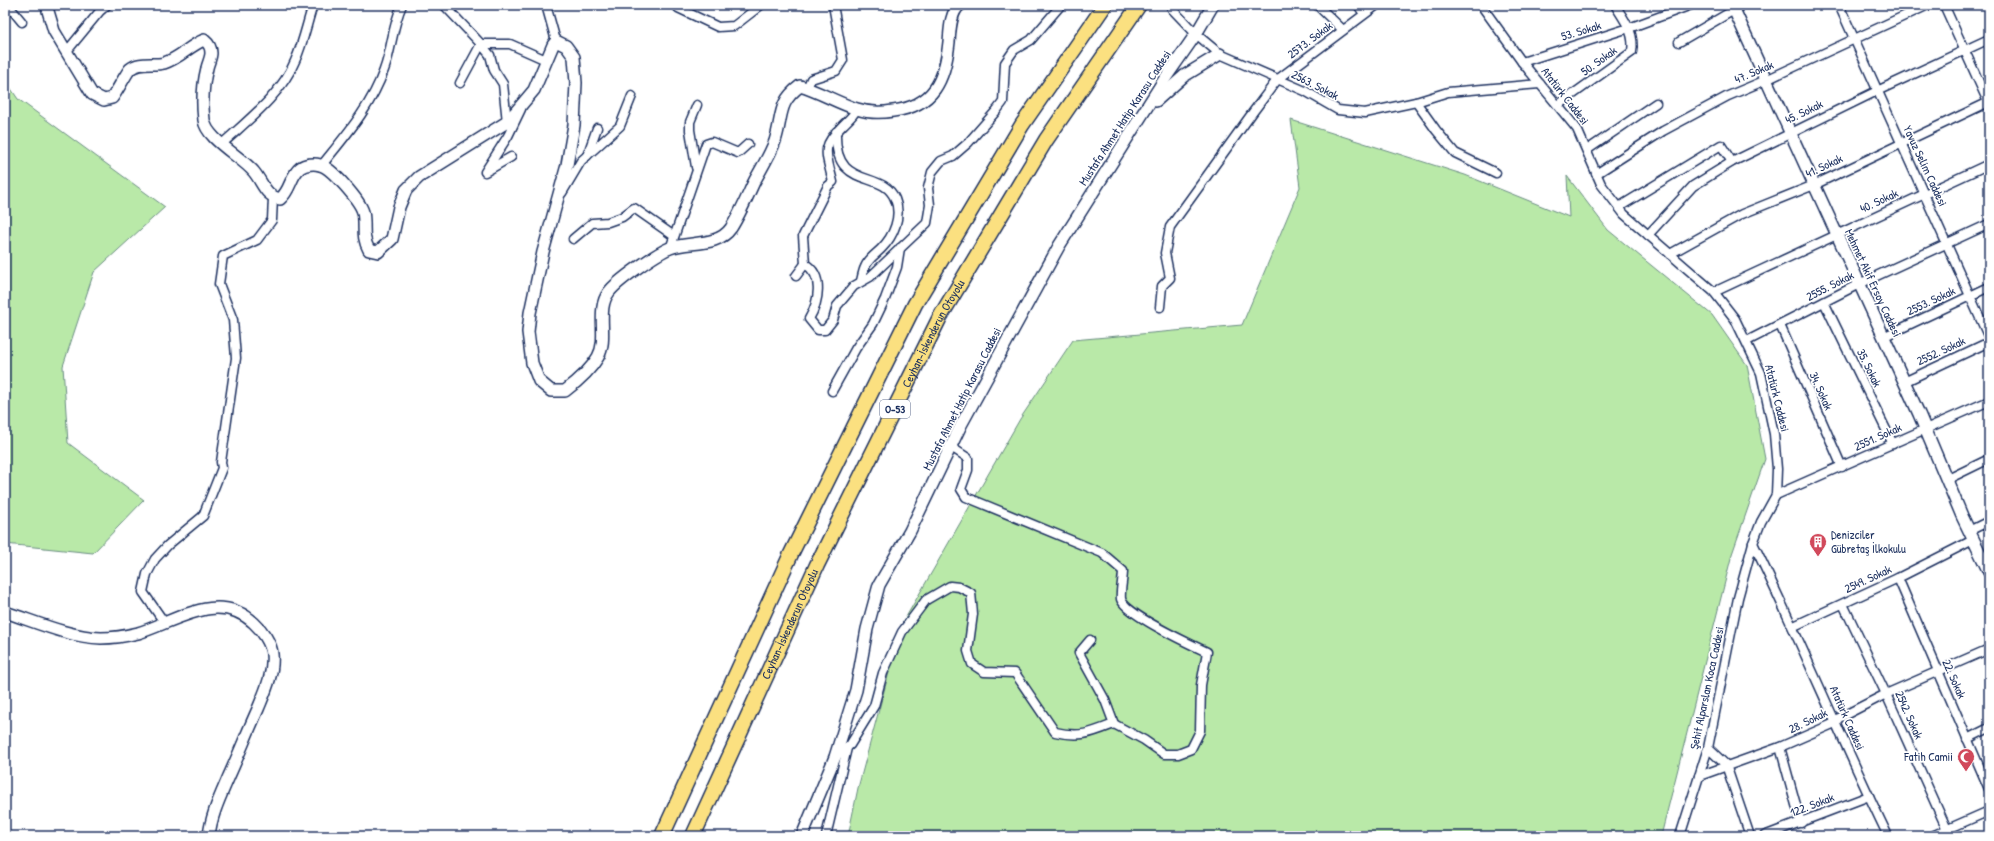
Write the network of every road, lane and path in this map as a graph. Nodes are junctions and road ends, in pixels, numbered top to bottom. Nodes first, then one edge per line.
1 (8, 5) edge
2 (48, 5) edge
3 (107, 5) edge
4 (313, 5) edge
5 (402, 5) edge
6 (444, 5) edge
7 (546, 5) edge
8 (761, 5) edge
9 (833, 5) edge
10 (960, 5) edge
11 (1061, 5) edge
12 (1105, 5) edge
13 (1139, 5) edge
14 (1213, 5) edge
15 (1317, 5) edge
16 (1358, 5) edge
17 (1377, 5) edge
18 (1615, 5) edge
19 (1691, 5) edge
20 (1839, 5) edge
21 (1928, 5) edge
22 (1944, 5) edge
23 (1484, 6) edge
24 (1733, 7) edge
25 (678, 8) dead end
26 (1172, 9) dead end
27 (1364, 14) junction
28 (22, 22) dead end
29 (1629, 28) junction
30 (1343, 30) junction
31 (1196, 34) junction
32 (1855, 39) junction
33 (1989, 39) edge
34 (556, 41) junction
35 (1679, 42) dead end
36 (481, 44) junction
37 (1965, 50) junction
38 (67, 51) junction
39 (1220, 54) junction
40 (546, 60) junction
41 (1522, 62) junction
42 (1277, 80) junction
43 (1766, 80) junction
44 (460, 83) dead end
45 (1540, 84) junction
46 (807, 88) junction
47 (1877, 91) junction
48 (632, 96) dead end
49 (1416, 102) junction
50 (1656, 102) dead end
51 (523, 103) junction
52 (1989, 103) edge
53 (697, 105) dead end
54 (1558, 105) junction
55 (857, 109) junction
56 (1143, 113) junction
57 (507, 122) junction
58 (596, 128) dead end
59 (836, 132) junction
60 (1790, 132) junction
61 (1901, 143) junction
62 (222, 144) junction
63 (748, 144) dead end
64 (1586, 150) junction
65 (511, 156) dead end
66 (587, 156) junction
67 (1732, 162) junction
68 (1989, 164) edge
69 (322, 165) junction
70 (696, 168) junction
71 (1496, 173) dead end
72 (1596, 174) junction
73 (1814, 185) junction
74 (1924, 194) junction
75 (559, 197) junction
76 (273, 198) junction
77 (1619, 207) junction
78 (1989, 224) edge
79 (1836, 234) junction
80 (1648, 235) junction
81 (674, 236) junction
82 (573, 239) dead end
83 (1947, 244) junction
84 (900, 248) junction
85 (670, 249) junction
86 (1670, 254) junction
87 (805, 264) junction
88 (796, 276) dead end
89 (861, 282) junction
90 (1859, 284) junction
91 (1989, 287) edge
92 (1714, 292) junction
93 (1970, 295) junction
94 (1824, 302) junction
95 (1160, 307) dead end
96 (1780, 325) junction
97 (1883, 336) junction
98 (1989, 338) edge
99 (1747, 341) junction
100 (1989, 342) edge
101 (1904, 382) junction
102 (832, 391) dead end
103 (1989, 401) edge
104 (1925, 429) junction
105 (1892, 444) junction
106 (951, 447) junction
107 (1989, 459) edge
108 (1842, 466) junction
109 (1946, 480) junction
110 (1776, 495) junction
111 (1989, 522) edge
112 (1971, 536) junction
113 (1753, 543) junction
114 (1989, 572) edge
115 (1898, 578) junction
116 (1843, 604) junction
117 (5, 612) edge
118 (164, 622) junction
119 (1794, 626) junction
120 (1090, 640) dead end
121 (1989, 649) edge
122 (1937, 672) junction
123 (1886, 694) junction
124 (1835, 723) junction
125 (1114, 724) junction
126 (1989, 728) edge
127 (1967, 739) junction
128 (1780, 747) junction
129 (847, 748) junction
130 (1708, 748) junction
131 (835, 757) junction
132 (1726, 765) junction
133 (1699, 776) junction
134 (1989, 789) edge
135 (1869, 796) junction
136 (1989, 811) edge
137 (1801, 823) junction
138 (1948, 833) edge
139 (209, 836) edge
140 (662, 836) edge
141 (693, 836) edge
142 (802, 836) edge
143 (826, 836) edge
144 (1680, 836) edge
145 (1750, 836) edge
146 (1764, 836) edge
147 (1888, 836) edge
148 (1932, 836) edge

1 - 28 street
2 - 38 street
3 - 38 street
4 - 62 street
5 - 69 street
6 - 36 street
7 - 34 street
8 - 25 street
9 - 46 street
10 - 55 street
11 - 84 street
12 - 140 highway, O-53
13 - 141 highway, Ceyhan-İskenderun Otoyolu / O-53
14 - 31 street, Mustafa Ahmet Hatip Karasu Caddesi
15 - 30 street
16 - 27 street
17 - 27 street, 2573. Sokak
18 - 29 street, 50. Sokak
19 - 29 street, 53. Sokak
20 - 32 street, Yavuz Selim Caddesi
21 - 32 street, 47. Sokak
22 - 37 street
23 - 41 street, Atatürk Caddesi
24 - 35 street
24 - 43 street, Mehmet Akif Ersoy Caddesi
26 - 31 street, 2563. Sokak
27 - 30 street, 2573. Sokak
29 - 41 street, 53. Sokak
29 - 54 street, 50. Sokak
30 - 42 street, 2573. Sokak
31 - 39 street, 2563. Sokak
31 - 56 street, Mustafa Ahmet Hatip Karasu Caddesi
32 - 43 street, 47. Sokak
32 - 47 street, Yavuz Selim Caddesi
33 - 37 street, 45. Sokak
34 - 40 street
34 - 75 street
36 - 40 street
36 - 44 street
36 - 57 street
37 - 47 street, 45. Sokak
37 - 52 street
38 - 62 street
39 - 42 street, 2563. Sokak
39 - 56 street
40 - 51 street
41 - 45 street, Atatürk Caddesi
42 - 49 street, 2563. Sokak
42 - 95 street, 2573. Sokak
43 - 60 street, Mehmet Akif Ersoy Caddesi
43 - 72 street, 47. Sokak
45 - 49 street, 2563. Sokak
45 - 54 street, Atatürk Caddesi
46 - 55 street
46 - 85 street
47 - 60 street, 45. Sokak
47 - 61 street, Yavuz Selim Caddesi
48 - 66 street
49 - 71 street
50 - 64 street
51 - 57 street
51 - 65 street
52 - 61 street, 41. Sokak
53 - 70 street
54 - 64 street, Atatürk Caddesi
55 - 59 street
56 - 106 street, Mustafa Ahmet Hatip Karasu Caddesi
57 - 69 street
58 - 66 street
59 - 87 street
59 - 89 street
60 - 67 street, 45. Sokak
60 - 73 street, Mehmet Akif Ersoy Caddesi
61 - 73 street, 41. Sokak
61 - 74 street, Yavuz Selim Caddesi
62 - 76 street
63 - 70 street
64 - 72 street, Atatürk Caddesi
66 - 75 street
67 - 77 street
67 - 80 street, 45. Sokak
68 - 74 street, 40. Sokak
69 - 76 street
70 - 81 street
72 - 77 street, Atatürk Caddesi
73 - 79 street, Mehmet Akif Ersoy Caddesi
73 - 86 street, 41. Sokak
74 - 79 street, 40. Sokak
74 - 83 street, Yavuz Selim Caddesi
75 - 85 street
76 - 118 street
77 - 80 street, Atatürk Caddesi
78 - 83 street, 2555. Sokak
79 - 90 street, Mehmet Akif Ersoy Caddesi
79 - 92 street, 40. Sokak
80 - 86 street, Atatürk Caddesi
81 - 82 street
81 - 85 street
83 - 90 street, 2555. Sokak
83 - 93 street, Yavuz Selim Caddesi
84 - 89 street
84 - 102 street
86 - 92 street, Atatürk Caddesi
87 - 88 street
87 - 89 street
90 - 94 street, 2555. Sokak
90 - 97 street, Mehmet Akif Ersoy Caddesi
91 - 93 street, 2553. Sokak
92 - 99 street, Atatürk Caddesi
93 - 97 street, 2553. Sokak
93 - 98 street, Yavuz Selim Caddesi
94 - 96 street, 2555. Sokak
94 - 105 street, 35. Sokak
96 - 99 street, 2555. Sokak
96 - 108 street, 34. Sokak
97 - 101 street, Mehmet Akif Ersoy Caddesi
99 - 110 street, Atatürk Caddesi
100 - 101 street, 2552. Sokak
101 - 104 street, Mehmet Akif Ersoy Caddesi
103 - 104 street, 2551. Sokak
104 - 105 street, 2551. Sokak
104 - 109 street, Mehmet Akif Ersoy Caddesi
105 - 108 street, 2551. Sokak
106 - 125 street
106 - 131 street, Mustafa Ahmet Hatip Karasu Caddesi
107 - 109 street
108 - 110 street, 2551. Sokak
109 - 112 street, Mehmet Akif Ersoy Caddesi
110 - 113 street, Atatürk Caddesi
111 - 112 street, 2549. Sokak
112 - 114 street, Mehmet Akif Ersoy Caddesi
112 - 115 street, 2549. Sokak
113 - 119 street, Atatürk Caddesi
113 - 130 street, Şehit Alparslan Koca Caddesi
115 - 116 street, 2549. Sokak
115 - 122 street, 22. Sokak
116 - 119 street, 2549. Sokak
116 - 123 street, 2542. Sokak
117 - 118 street
118 - 139 street
119 - 124 street, Atatürk Caddesi
120 - 125 street
121 - 122 street, 28. Sokak
122 - 123 street, 28. Sokak
122 - 127 street, 22. Sokak
123 - 124 street, 28. Sokak
123 - 138 street, 2542. Sokak
124 - 128 street, 28. Sokak
124 - 135 street, Atatürk Caddesi
125 - 129 street
126 - 127 street
127 - 134 street, 22. Sokak
128 - 132 street, 28. Sokak
128 - 137 street
129 - 131 street
129 - 143 street
130 - 132 street
130 - 133 street, Şehit Alparslan Koca Caddesi
131 - 142 street, Mustafa Ahmet Hatip Karasu Caddesi
132 - 133 street, 28. Sokak
132 - 145 street
133 - 144 street, Şehit Alparslan Koca Caddesi
135 - 137 street, 122. Sokak
135 - 147 street, Atatürk Caddesi
136 - 138 street
137 - 146 street, 122. Sokak
138 - 148 street

